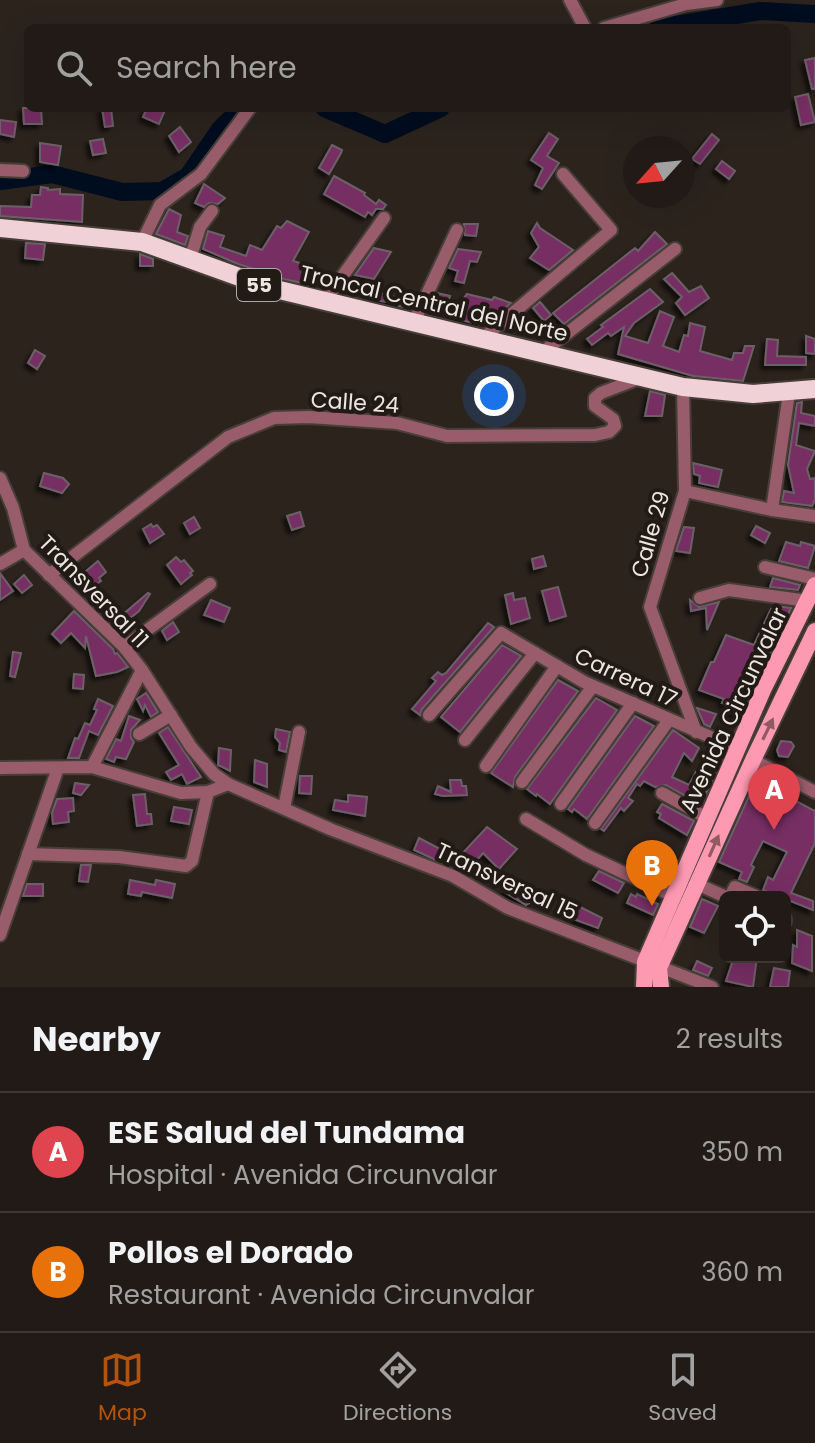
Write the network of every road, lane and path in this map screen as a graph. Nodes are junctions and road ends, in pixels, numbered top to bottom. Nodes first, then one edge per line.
1 (570, 0) edge
2 (717, 0) edge
3 (583, 24) edge
4 (618, 24) edge
5 (247, 112) edge
6 (0, 170) edge
7 (23, 171) dead end
8 (563, 174) dead end
9 (212, 211) dead end
10 (384, 218) dead end
11 (0, 228) edge
12 (457, 230) dead end
13 (142, 242) junction
14 (675, 249) dead end
15 (190, 259) junction
16 (324, 302) junction
17 (413, 324) junction
18 (482, 339) junction
19 (543, 352) junction
20 (643, 377) junction
21 (683, 387) junction
22 (815, 389) edge
23 (789, 393) junction
24 (0, 478) edge
25 (685, 491) junction
26 (772, 510) junction
27 (815, 516) edge
28 (24, 550) junction
29 (0, 564) edge
30 (765, 567) dead end
31 (49, 575) junction
32 (210, 584) dead end
33 (813, 588) edge
34 (700, 598) dead end
35 (815, 631) edge
36 (124, 647) junction
37 (535, 653) junction
38 (557, 666) junction
39 (142, 670) junction
40 (593, 686) junction
41 (763, 690) junction
42 (783, 699) junction
43 (633, 703) junction
44 (171, 715) junction
45 (429, 715) dead end
46 (669, 720) junction
47 (299, 732) dead end
48 (696, 732) junction
49 (139, 734) dead end
50 (465, 740) dead end
51 (738, 749) junction
52 (753, 760) junction
53 (486, 766) dead end
54 (92, 767) junction
55 (0, 768) edge
56 (58, 768) junction
57 (522, 782) dead end
58 (228, 784) junction
59 (208, 792) junction
60 (815, 792) edge
61 (662, 793) dead end
62 (561, 804) dead end
63 (284, 808) junction
64 (707, 818) junction
65 (526, 819) dead end
66 (595, 823) dead end
67 (330, 829) joint
68 (28, 854) junction
69 (697, 884) junction
70 (719, 893) edge
71 (673, 896) junction
72 (0, 935) edge
73 (652, 965) junction
74 (644, 987) edge
75 (661, 987) edge
76 (712, 987) edge

1 - 3 street
2 - 4 street
5 - 13 street
6 - 7 street
8 - 18 street
9 - 15 street
10 - 16 street
11 - 13 highway, Troncal Central del Norte / 55
12 - 17 street
13 - 15 highway, Troncal Central del Norte / 55
14 - 19 street
15 - 16 highway, Troncal Central del Norte / 55
16 - 17 highway, Troncal Central del Norte / 55
17 - 18 highway, Troncal Central del Norte / 55
18 - 19 highway, Troncal Central del Norte / 55
19 - 20 highway, Troncal Central del Norte / 55
20 - 21 highway, Troncal Central del Norte / 55
20 - 31 street, Calle 24
21 - 23 highway, Troncal Central del Norte / 55
21 - 25 street, Calle 29
22 - 23 highway, Troncal Central del Norte / 55
23 - 26 street
24 - 28 street, Transversal 11
25 - 26 street
25 - 48 street, Calle 29
26 - 27 street
28 - 29 street
28 - 31 street, Transversal 11
30 - 33 street
31 - 36 street, Transversal 11
32 - 36 street
33 - 34 street
33 - 41 main road, Avenida Circunvalar
35 - 42 main road, Avenida Circunvalar
36 - 39 street, Transversal 11
37 - 38 street, Carrera 17
37 - 45 street, Carrera 17
37 - 50 street
38 - 40 street, Carrera 17
38 - 53 street
39 - 44 street, Transversal 11
39 - 54 street
40 - 43 street, Carrera 17
40 - 57 street
41 - 42 main road
41 - 51 main road, Avenida Circunvalar
52 -> 42 main road, Avenida Circunvalar
43 - 46 street, Carrera 17
43 - 62 street
44 - 49 street
44 - 58 street, Transversal 11
46 - 48 street, Carrera 17
46 - 66 street
47 - 63 street
48 - 51 street, Carrera 17
51 - 64 main road, Avenida Circunvalar
52 - 60 street
69 -> 52 main road, Avenida Circunvalar
54 - 56 street
54 - 59 street
55 - 56 street
56 - 68 street
58 - 59 street
58 - 63 street, Transversal 11
59 - 68 street
61 - 64 street
63 - 67 street, Transversal 11
64 - 71 main road, Avenida Circunvalar
65 - 71 street
67 - 73 street, Transversal 15
68 - 72 street
69 - 70 street
69 - 73 main road, Avenida Circunvalar
71 - 73 main road, Avenida Circunvalar
73 - 74 main road, Avenida Circunvalar
73 - 75 main road, Avenida Circunvalar
73 - 76 street, Transversal 15

